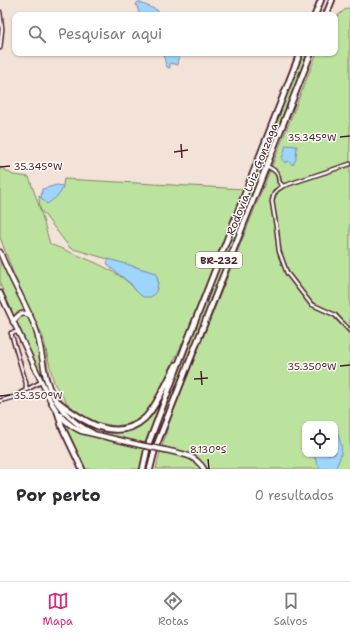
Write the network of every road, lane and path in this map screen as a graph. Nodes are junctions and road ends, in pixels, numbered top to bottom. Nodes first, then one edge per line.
1 (321, 0) edge
2 (332, 0) edge
3 (0, 12) edge
4 (316, 12) edge
5 (327, 12) edge
6 (0, 48) edge
7 (299, 56) edge
8 (310, 56) edge
9 (350, 164) edge
10 (266, 166) junction
11 (283, 186) junction
12 (0, 252) edge
13 (0, 293) edge
14 (30, 315) junction
15 (13, 322) junction
16 (350, 331) edge
17 (18, 332) junction
18 (185, 347) junction
19 (41, 382) junction
20 (26, 390) junction
21 (0, 401) edge
22 (57, 401) junction
23 (58, 413) junction
24 (97, 434) junction
25 (82, 469) edge
26 (143, 469) edge
27 (150, 469) edge
28 (204, 469) edge

1 - 4 highway
2 - 5 highway
3 - 6 street
7 - 18 highway, Rodovia Luiz Gonzaga / BR-232
8 - 10 highway, Rodovia Luiz Gonzaga / BR-232
9 - 11 street
10 - 11 street
10 - 27 highway, Rodovia Luiz Gonzaga / BR-232
11 - 16 street
12 - 14 main road
13 - 15 main road
14 - 15 main road
14 - 22 main road
15 - 17 main road
17 - 19 main road
17 - 20 street
18 - 22 highway
18 - 26 highway, Rodovia Luiz Gonzaga / BR-232
19 - 20 street
19 - 23 main road
20 - 21 street
22 - 24 main road
23 - 24 main road
23 - 25 highway
24 - 28 main road, bridge

